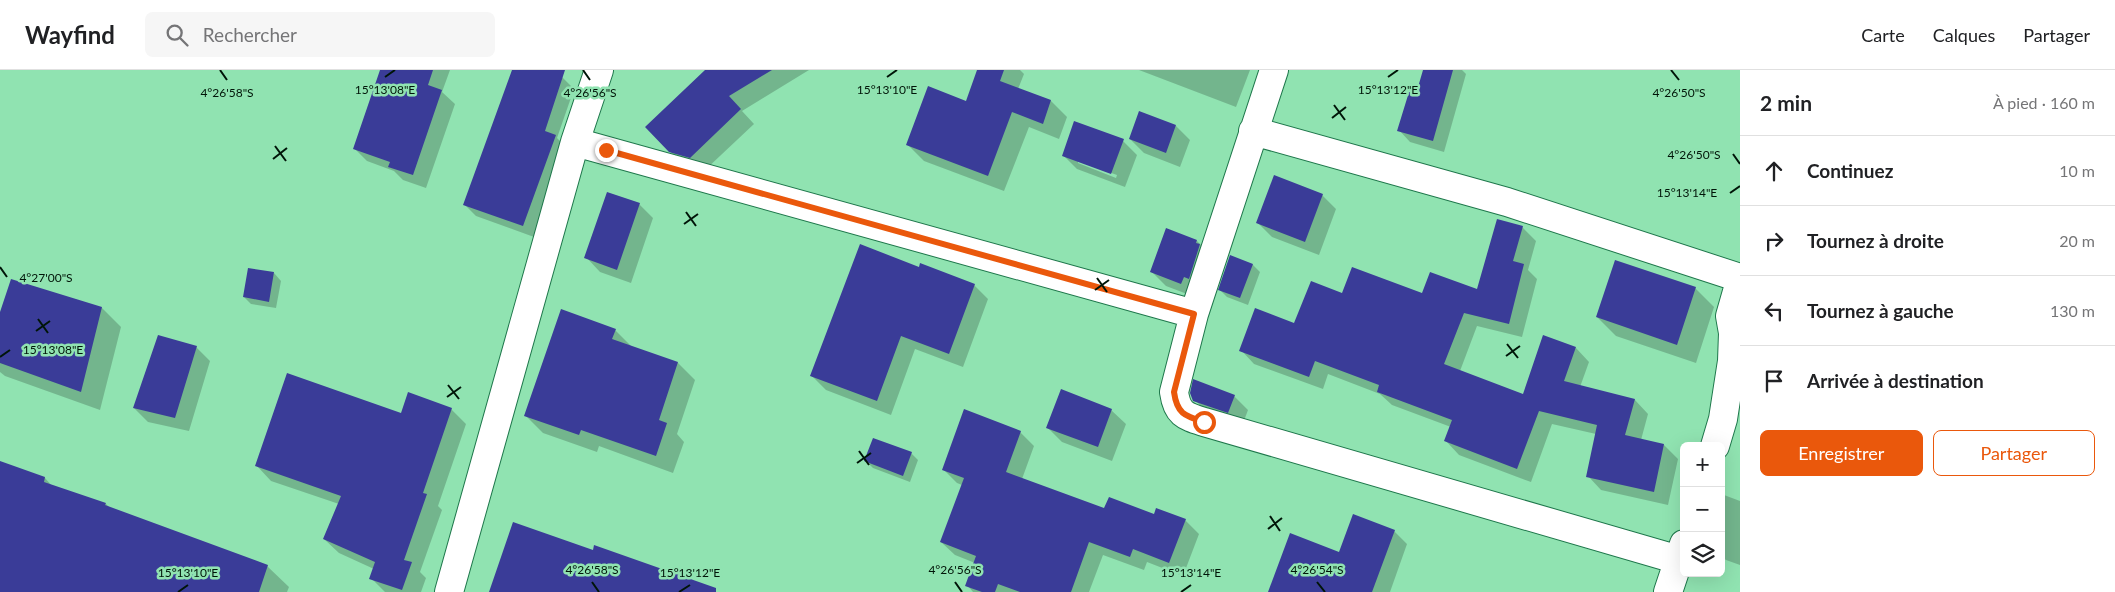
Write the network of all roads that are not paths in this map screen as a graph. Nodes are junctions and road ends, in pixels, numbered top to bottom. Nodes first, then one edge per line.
1 (1274, 70) edge
2 (605, 73) edge
3 (1253, 131) junction
4 (575, 142) junction
5 (1740, 280) edge
6 (1194, 314) junction
7 (1715, 442) edge
8 (1680, 552) edge
9 (1680, 555) edge
10 (449, 592) edge
11 (1668, 592) edge

1 - 3 street
2 - 4 street
3 - 5 street
3 - 6 street
4 - 6 street
4 - 10 street
5 - 7 street
6 - 8 street
9 - 11 street

